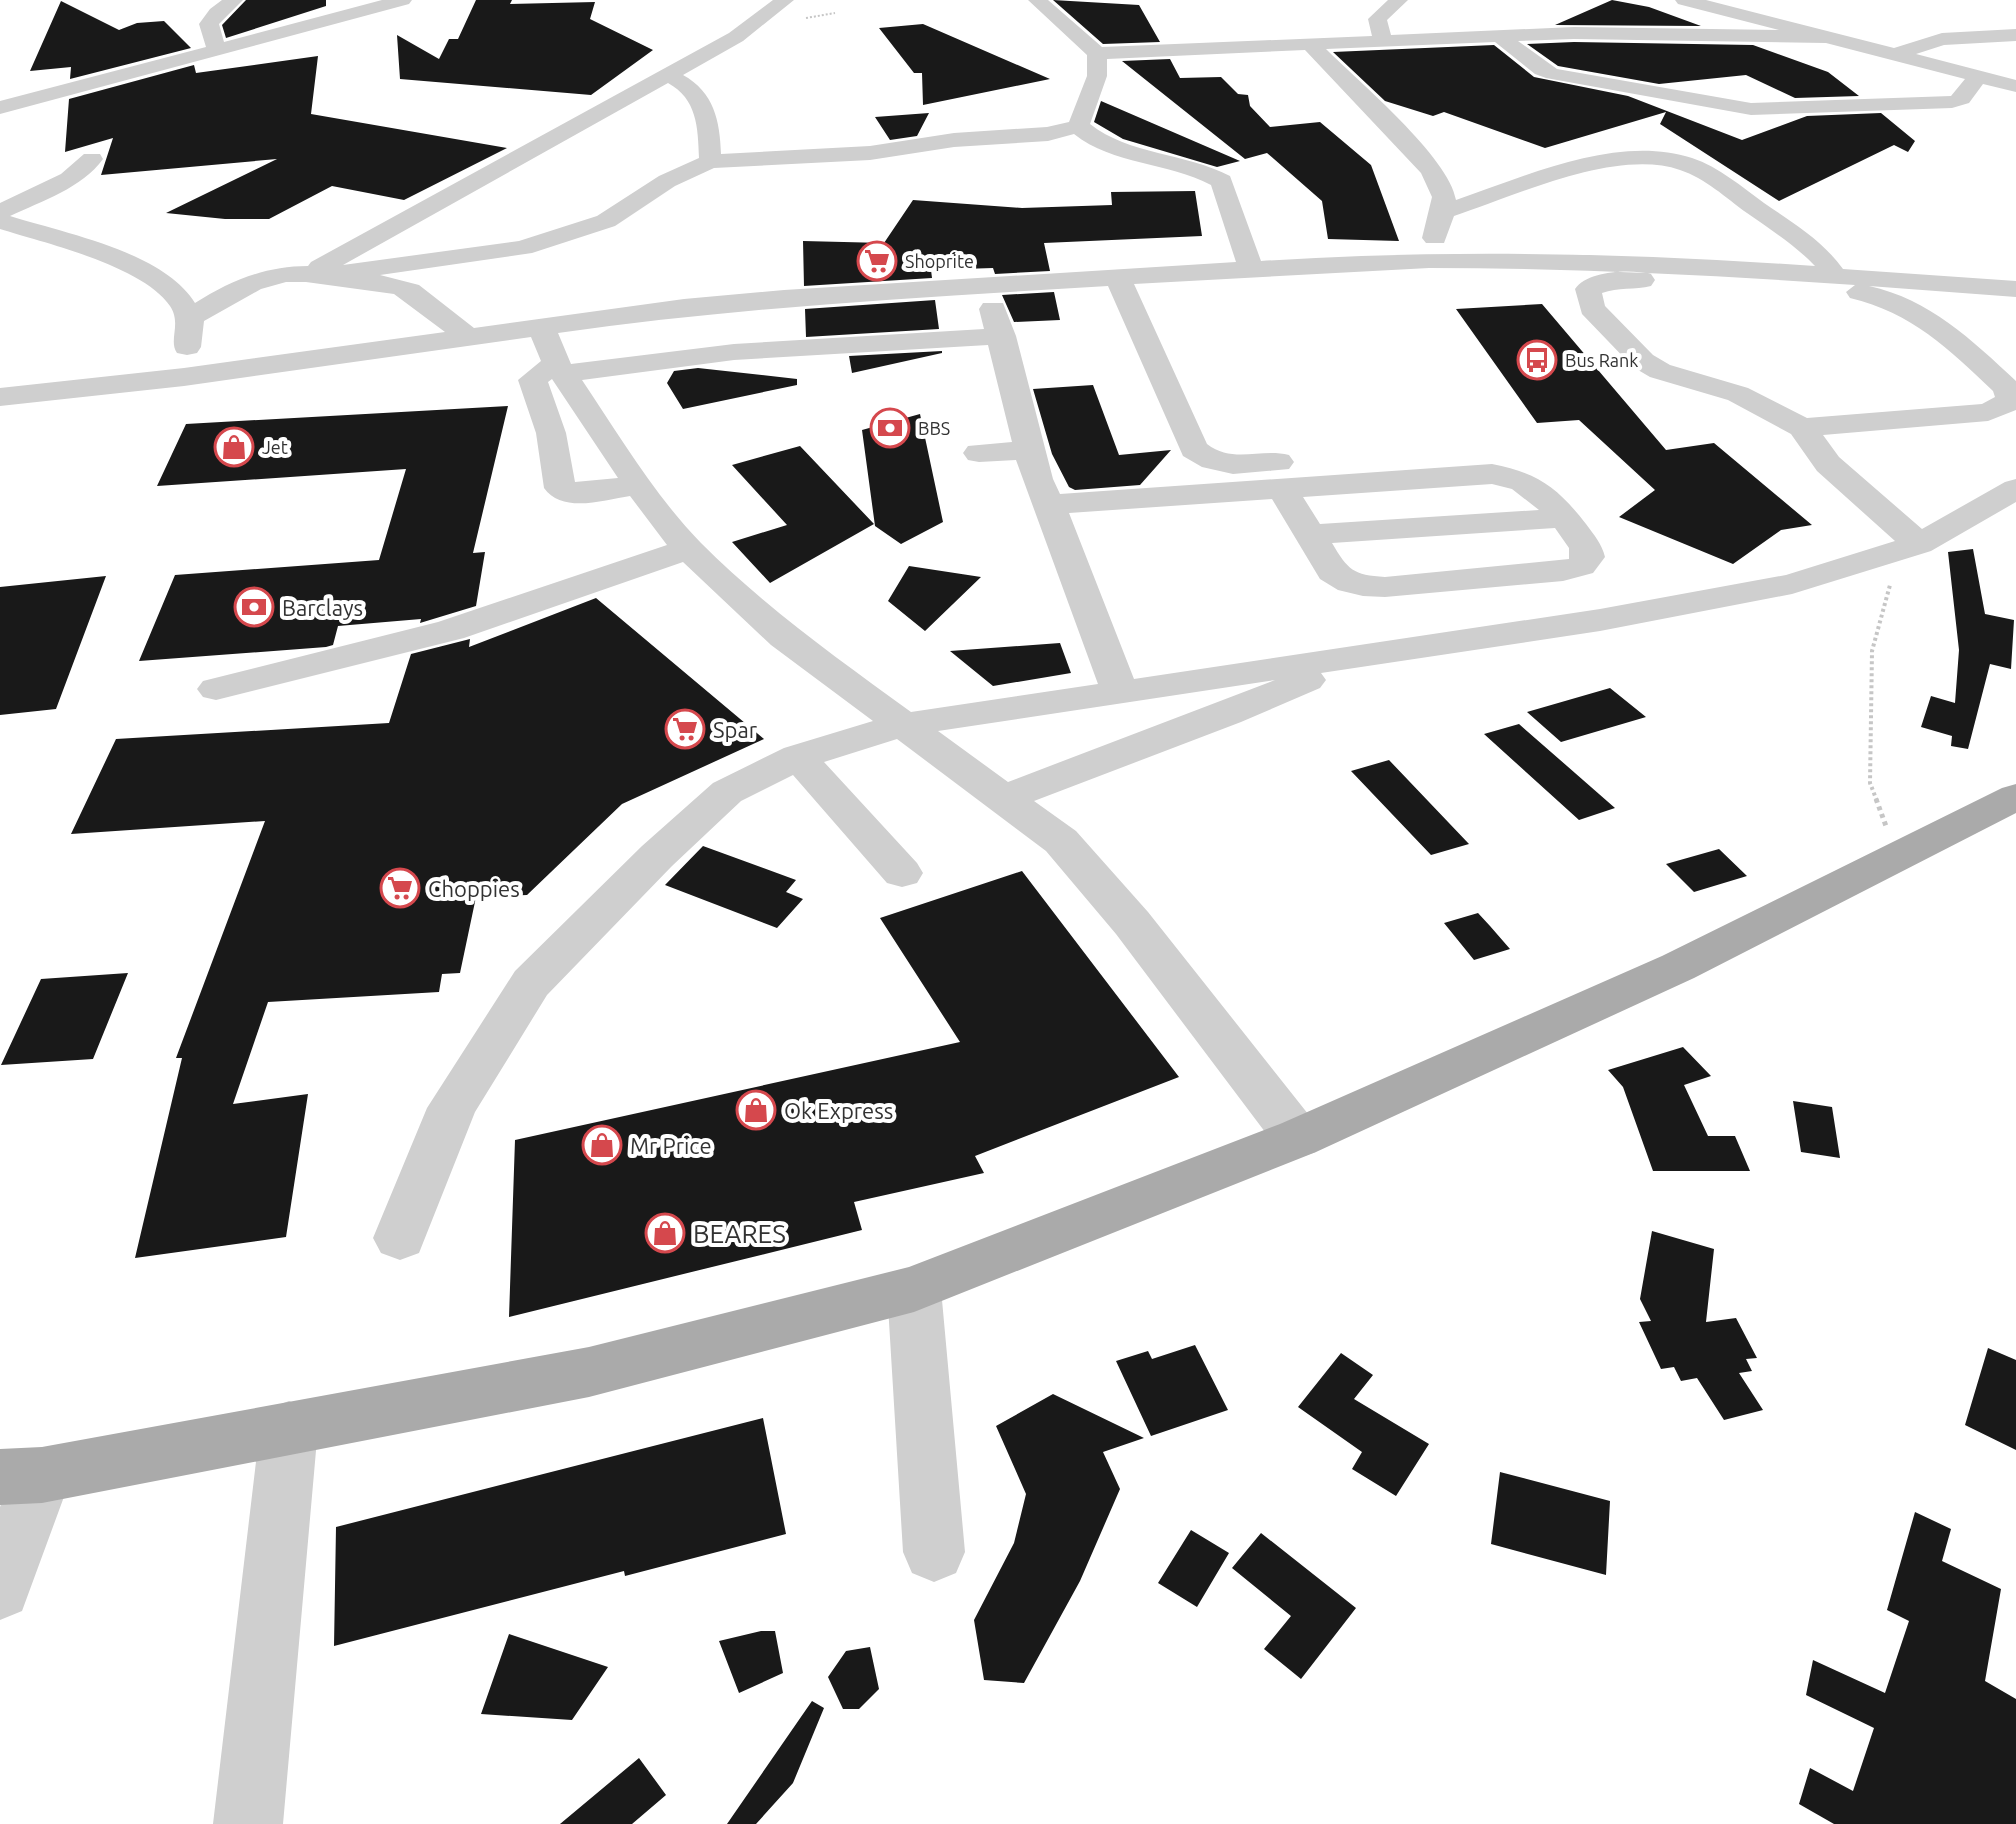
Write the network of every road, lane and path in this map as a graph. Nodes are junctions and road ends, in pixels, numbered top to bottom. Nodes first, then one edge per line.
1 (234, 0) edge
2 (403, 0) edge
3 (785, 0) edge
4 (1037, 0) edge
5 (1399, 0) edge
6 (1684, 0) edge
7 (1736, 0) edge
8 (306, 8) dead end
9 (1754, 17) junction
10 (333, 21) junction
11 (2013, 26) edge
12 (1498, 35) junction
13 (1833, 37) junction
14 (1383, 40) junction
15 (1309, 43) junction
16 (217, 49) junction
17 (1097, 53) junction
18 (1897, 54) junction
19 (666, 74) junction
20 (1978, 76) junction
21 (2016, 86) edge
22 (0, 108) edge
23 (1078, 126) junction
24 (92, 159) dead end
25 (710, 161) junction
26 (0, 212) edge
27 (1443, 212) junction
28 (0, 221) edge
29 (1429, 260) junction
30 (1518, 260) junction
31 (1251, 270) junction
32 (318, 273) junction
33 (1834, 274) junction
34 (1118, 278) junction
35 (986, 286) junction
36 (1408, 287) dead end
37 (2016, 289) edge
38 (1163, 305) dead end
39 (1132, 308) junction
40 (190, 318) junction
41 (541, 326) junction
42 (1002, 336) junction
43 (468, 337) junction
44 (560, 368) junction
45 (184, 377) junction
46 (0, 397) edge
47 (1802, 428) junction
48 (1495, 447) dead end
49 (1031, 450) junction
50 (979, 453) dead end
51 (638, 485) junction
52 (1282, 489) junction
53 (2016, 489) edge
54 (1049, 505) junction
55 (1564, 518) junction
56 (1309, 535) junction
57 (1905, 548) junction
58 (688, 549) junction
59 (1366, 656) junction
60 (216, 689) dead end
61 (1120, 693) junction
62 (902, 725) junction
63 (798, 757) junction
64 (2016, 797) edge
65 (1004, 798) junction
66 (1898, 856) junction
67 (902, 873) dead end
68 (1298, 1138) junction
69 (400, 1238) dead end
70 (914, 1289) junction
71 (289, 1428) junction
72 (21, 1476) edge
73 (934, 1552) dead end
74 (0, 1589) edge
75 (248, 1824) edge

1 - 16 street
2 - 10 street
3 - 19 street
4 - 17 street
5 - 14 street
6 - 9 street
7 - 9 street
8 - 10 street
9 - 13 street
10 - 16 street
11 - 18 street
12 - 13 street
12 - 14 street
12 - 20 street
13 - 18 street
14 - 15 street
15 - 17 street
15 - 27 street
16 - 22 street
17 - 23 street
18 - 20 street
19 - 25 street
19 - 32 street
20 - 21 street
23 - 25 street
23 - 31 street
24 - 26 street
25 - 32 street
27 - 29 street
27 - 33 street
28 - 40 street
29 - 30 street
29 - 31 street
30 - 33 street
30 - 36 street
31 - 34 street
32 - 40 street
32 - 43 street
33 - 37 street
34 - 35 street
34 - 39 street
35 - 41 street
35 - 42 street
38 - 39 street
39 - 48 street
40 - 45 street
41 - 43 street
41 - 44 street
42 - 44 street
42 - 49 street
43 - 45 street
44 - 51 street
44 - 51 street
45 - 46 street
47 - 47 street
47 - 57 street
49 - 50 street
49 - 54 street
51 - 58 street
52 - 54 street
52 - 55 street
52 - 56 street
53 - 57 street
54 - 61 street
55 - 56 street
55 - 56 street
57 - 59 street
57 - 66 path
58 - 60 street
58 - 62 street
59 - 61 street
59 - 65 street
61 - 62 street
62 - 63 street
62 - 65 street
63 - 67 street
63 - 69 street
64 - 66 main road
65 - 68 street
66 - 68 main road
68 - 70 main road
70 - 71 main road
70 - 73 street
71 - 72 main road
71 - 75 street
72 - 74 street

